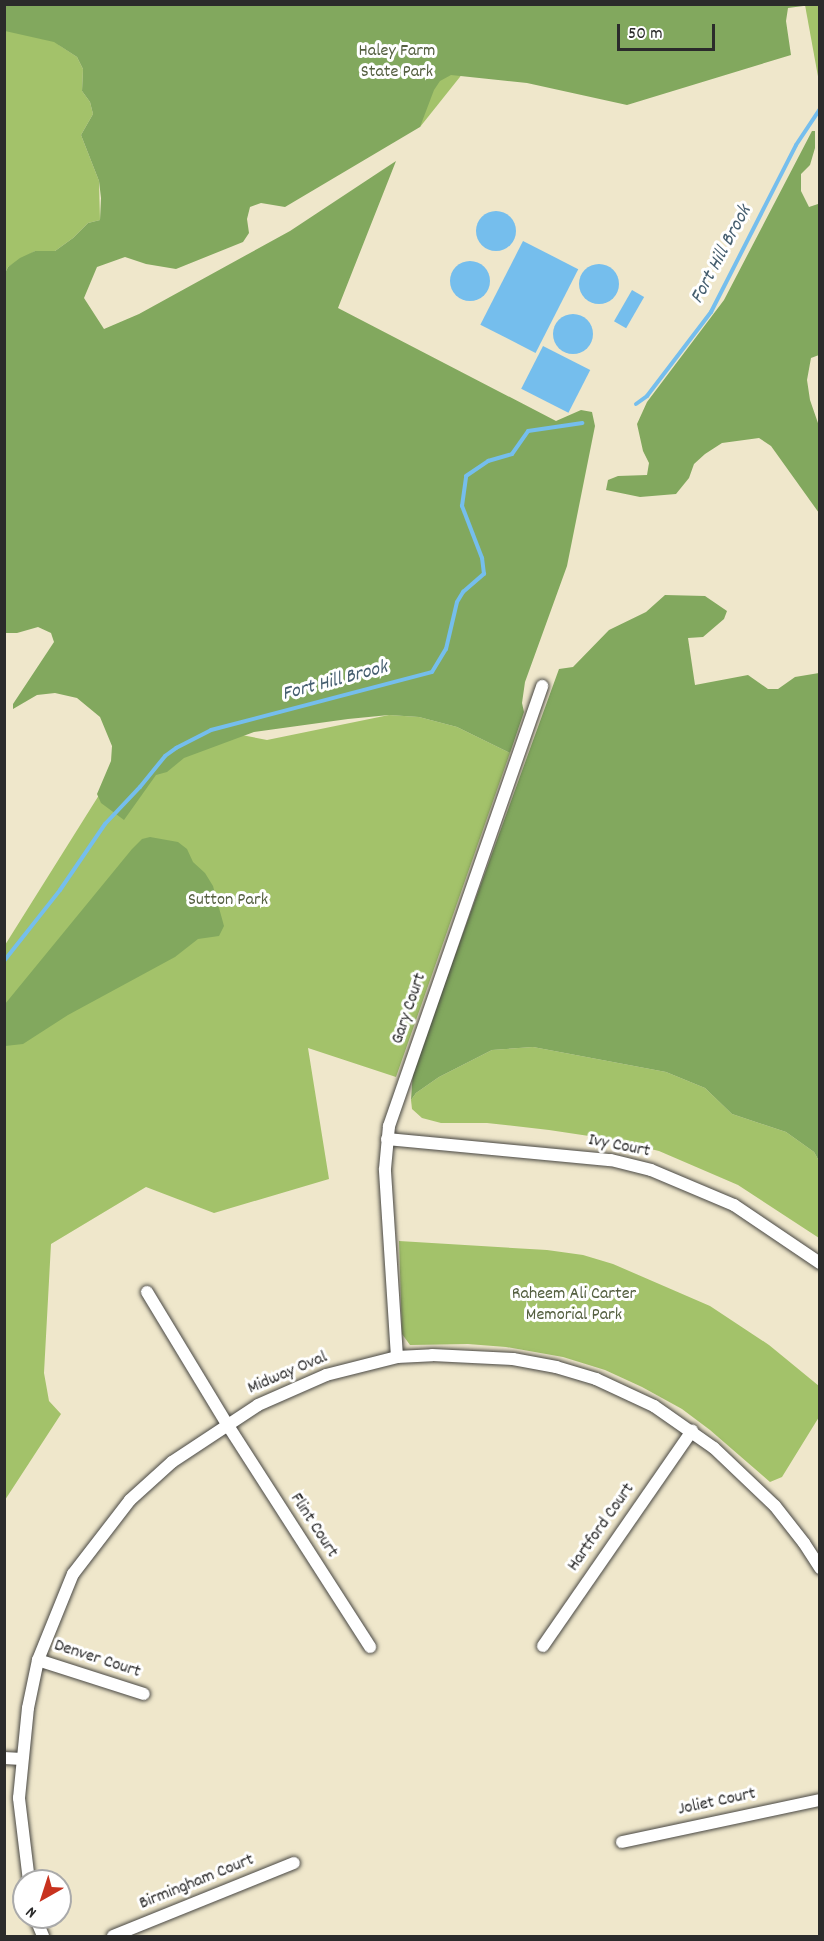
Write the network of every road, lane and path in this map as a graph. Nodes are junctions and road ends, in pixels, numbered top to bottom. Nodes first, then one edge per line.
1 (542, 686) dead end
2 (387, 1139) junction
3 (819, 1263) edge
4 (147, 1292) dead end
5 (397, 1357) junction
6 (226, 1424) junction
7 (692, 1431) junction
8 (819, 1568) edge
9 (543, 1646) dead end
10 (370, 1647) dead end
11 (38, 1659) junction
12 (144, 1694) dead end
13 (4, 1758) edge
14 (22, 1759) junction
15 (819, 1800) edge
16 (622, 1842) dead end
17 (294, 1863) dead end
18 (27, 1869) edge
19 (113, 1936) edge

1 - 2 street, Gary Court
2 - 3 street, Ivy Court
2 - 5 street, Gary Court
4 - 6 street, Flint Court
5 - 6 street, Midway Oval
5 - 7 street, Midway Oval
6 - 10 street, Flint Court
6 - 11 street, Midway Oval
7 - 8 street, Midway Oval
7 - 9 street, Hartford Court
11 - 12 street, Denver Court
11 - 14 street, Midway Oval
13 - 14 street
14 - 18 street, Midway Oval
15 - 16 street, Joliet Court
17 - 19 street, Birmingham Court

